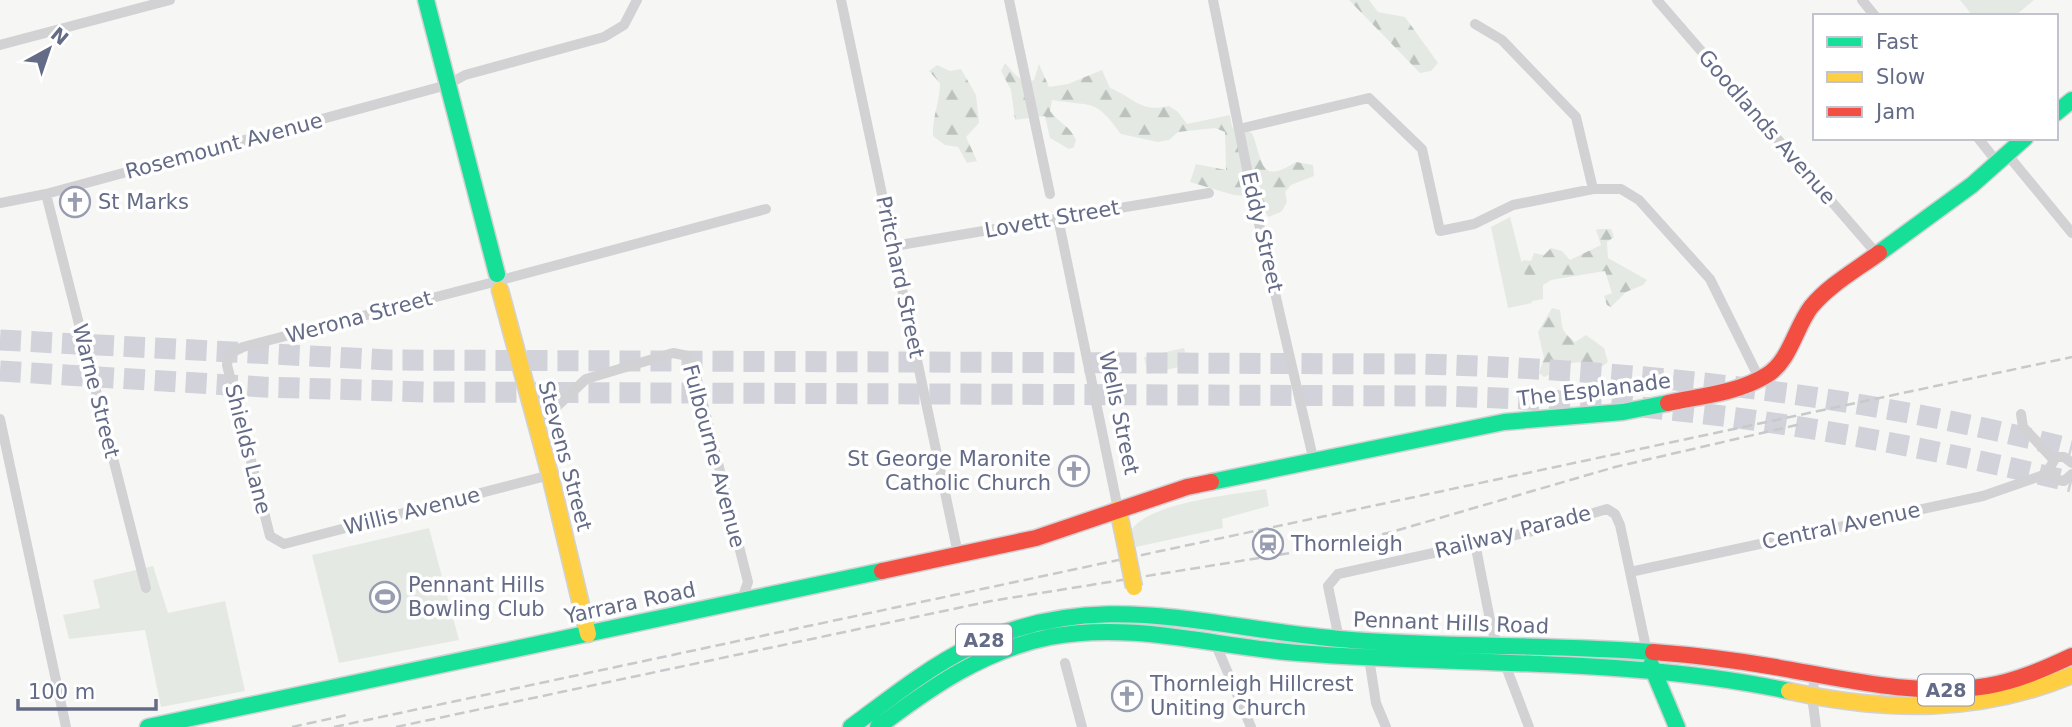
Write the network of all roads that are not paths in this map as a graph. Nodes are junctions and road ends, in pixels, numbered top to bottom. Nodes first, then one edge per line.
1 (170, 0) edge
2 (426, 0) edge
3 (637, 0) edge
4 (841, 0) edge
5 (1009, 0) edge
6 (1213, 0) edge
7 (1657, 0) edge
8 (1862, 0) edge
9 (1873, 14) edge
10 (1475, 24) dead end
11 (0, 44) edge
12 (447, 85) junction
13 (2072, 100) edge
14 (2058, 111) edge
15 (1239, 129) junction
16 (1980, 140) edge
17 (2023, 140) edge
18 (2002, 158) junction
19 (1593, 189) junction
20 (1209, 192) dead end
21 (46, 194) junction
22 (1050, 194) dead end
23 (0, 203) edge
24 (766, 209) dead end
25 (1058, 218) junction
26 (2072, 233) edge
27 (894, 246) junction
28 (1877, 254) junction
29 (498, 282) junction
30 (229, 354) joint
31 (1760, 380) junction
32 (2021, 414) dead end
33 (0, 419) edge
34 (536, 426) junction
35 (2053, 459) junction
36 (1314, 462) junction
37 (2072, 463) edge
38 (2049, 473) junction
39 (550, 475) junction
40 (2071, 480) edge
41 (1118, 509) junction
42 (275, 541) joint
43 (1475, 543) junction
44 (958, 554) junction
45 (1630, 572) junction
46 (146, 588) dead end
47 (741, 601) junction
48 (1141, 615) junction
49 (588, 634) junction
50 (1339, 639) junction
51 (1191, 642) junction
52 (1496, 644) junction
53 (1216, 645) junction
54 (1647, 652) junction
55 (2072, 656) edge
56 (1369, 658) junction
57 (1065, 663) dead end
58 (1503, 665) junction
59 (1653, 673) junction
60 (2072, 675) edge
61 (1815, 676) junction
62 (1812, 696) junction
63 (66, 727) edge
64 (148, 727) edge
65 (851, 727) edge
66 (878, 727) edge
67 (1082, 727) edge
68 (1251, 727) edge
69 (1386, 727) edge
70 (1528, 727) edge
71 (1677, 727) edge
72 (1816, 727) edge

1 - 11 street
2 - 12 main road, Stevens Street
3 - 12 street, Rosemount Avenue
4 - 27 street, Pritchard Street
5 - 22 street
6 - 15 street, Eddy Street
7 - 28 street, Goodlands Avenue
8 - 9 street
10 - 19 street
12 - 21 street, Rosemount Avenue
12 - 29 main road, Stevens Street
13 - 14 main road
15 - 19 street
15 - 36 street, Eddy Street
16 - 18 street
17 - 18 main road, The Esplanade
18 - 26 street
18 - 28 main road, The Esplanade
19 - 31 street
20 - 25 street, Lovett Street
21 - 23 street, Rosemount Avenue
21 - 46 street, Warne Street
24 - 29 street, Werona Street
25 - 27 street, Lovett Street
25 - 41 street, Wells Street
27 - 44 street, Pritchard Street
28 - 31 main road, The Esplanade
29 - 30 street, Werona Street
29 - 34 main road, Stevens Street
30 - 42 street, Shields Lane
31 - 36 main road, The Esplanade
32 - 35 street
33 - 63 street
34 - 39 main road, Stevens Street
34 - 47 street, Fulbourne Avenue
35 - 37 street
35 - 38 street
36 - 41 main road, The Esplanade
38 - 40 street
38 - 45 street, Central Avenue
39 - 42 street, Willis Avenue
39 - 49 main road, Stevens Street
41 - 44 main road, Yarrara Road
41 - 48 main road, Wells Street, bridge
43 - 45 street, Railway Parade
43 - 50 street, Railway Parade
43 - 52 street
44 - 47 main road, Yarrara Road
45 - 54 street
47 - 49 main road, Yarrara Road
48 - 50 main road, Pennant Hills Road / A28
48 - 51 main road
48 - 65 main road, Pennant Hills Road / A28
49 - 64 main road, Yarrara Road
50 - 52 main road, Pennant Hills Road / A28
51 - 53 main road, Pennant Hills Road / A28
51 - 66 main road, Pennant Hills Road / A28
52 - 54 main road, Pennant Hills Road / A28
52 - 58 street
53 - 56 main road, Pennant Hills Road / A28
53 - 68 street
54 - 59 main road
54 - 61 main road, Pennant Hills Road / A28
55 - 61 main road, Pennant Hills Road / A28
56 - 58 main road, Pennant Hills Road / A28
56 - 69 street
57 - 67 street
58 - 59 main road, Pennant Hills Road / A28
58 - 70 street
59 - 62 main road, Pennant Hills Road / A28
59 - 71 main road
60 - 62 main road, Pennant Hills Road / A28
61 - 62 street
62 - 72 street

